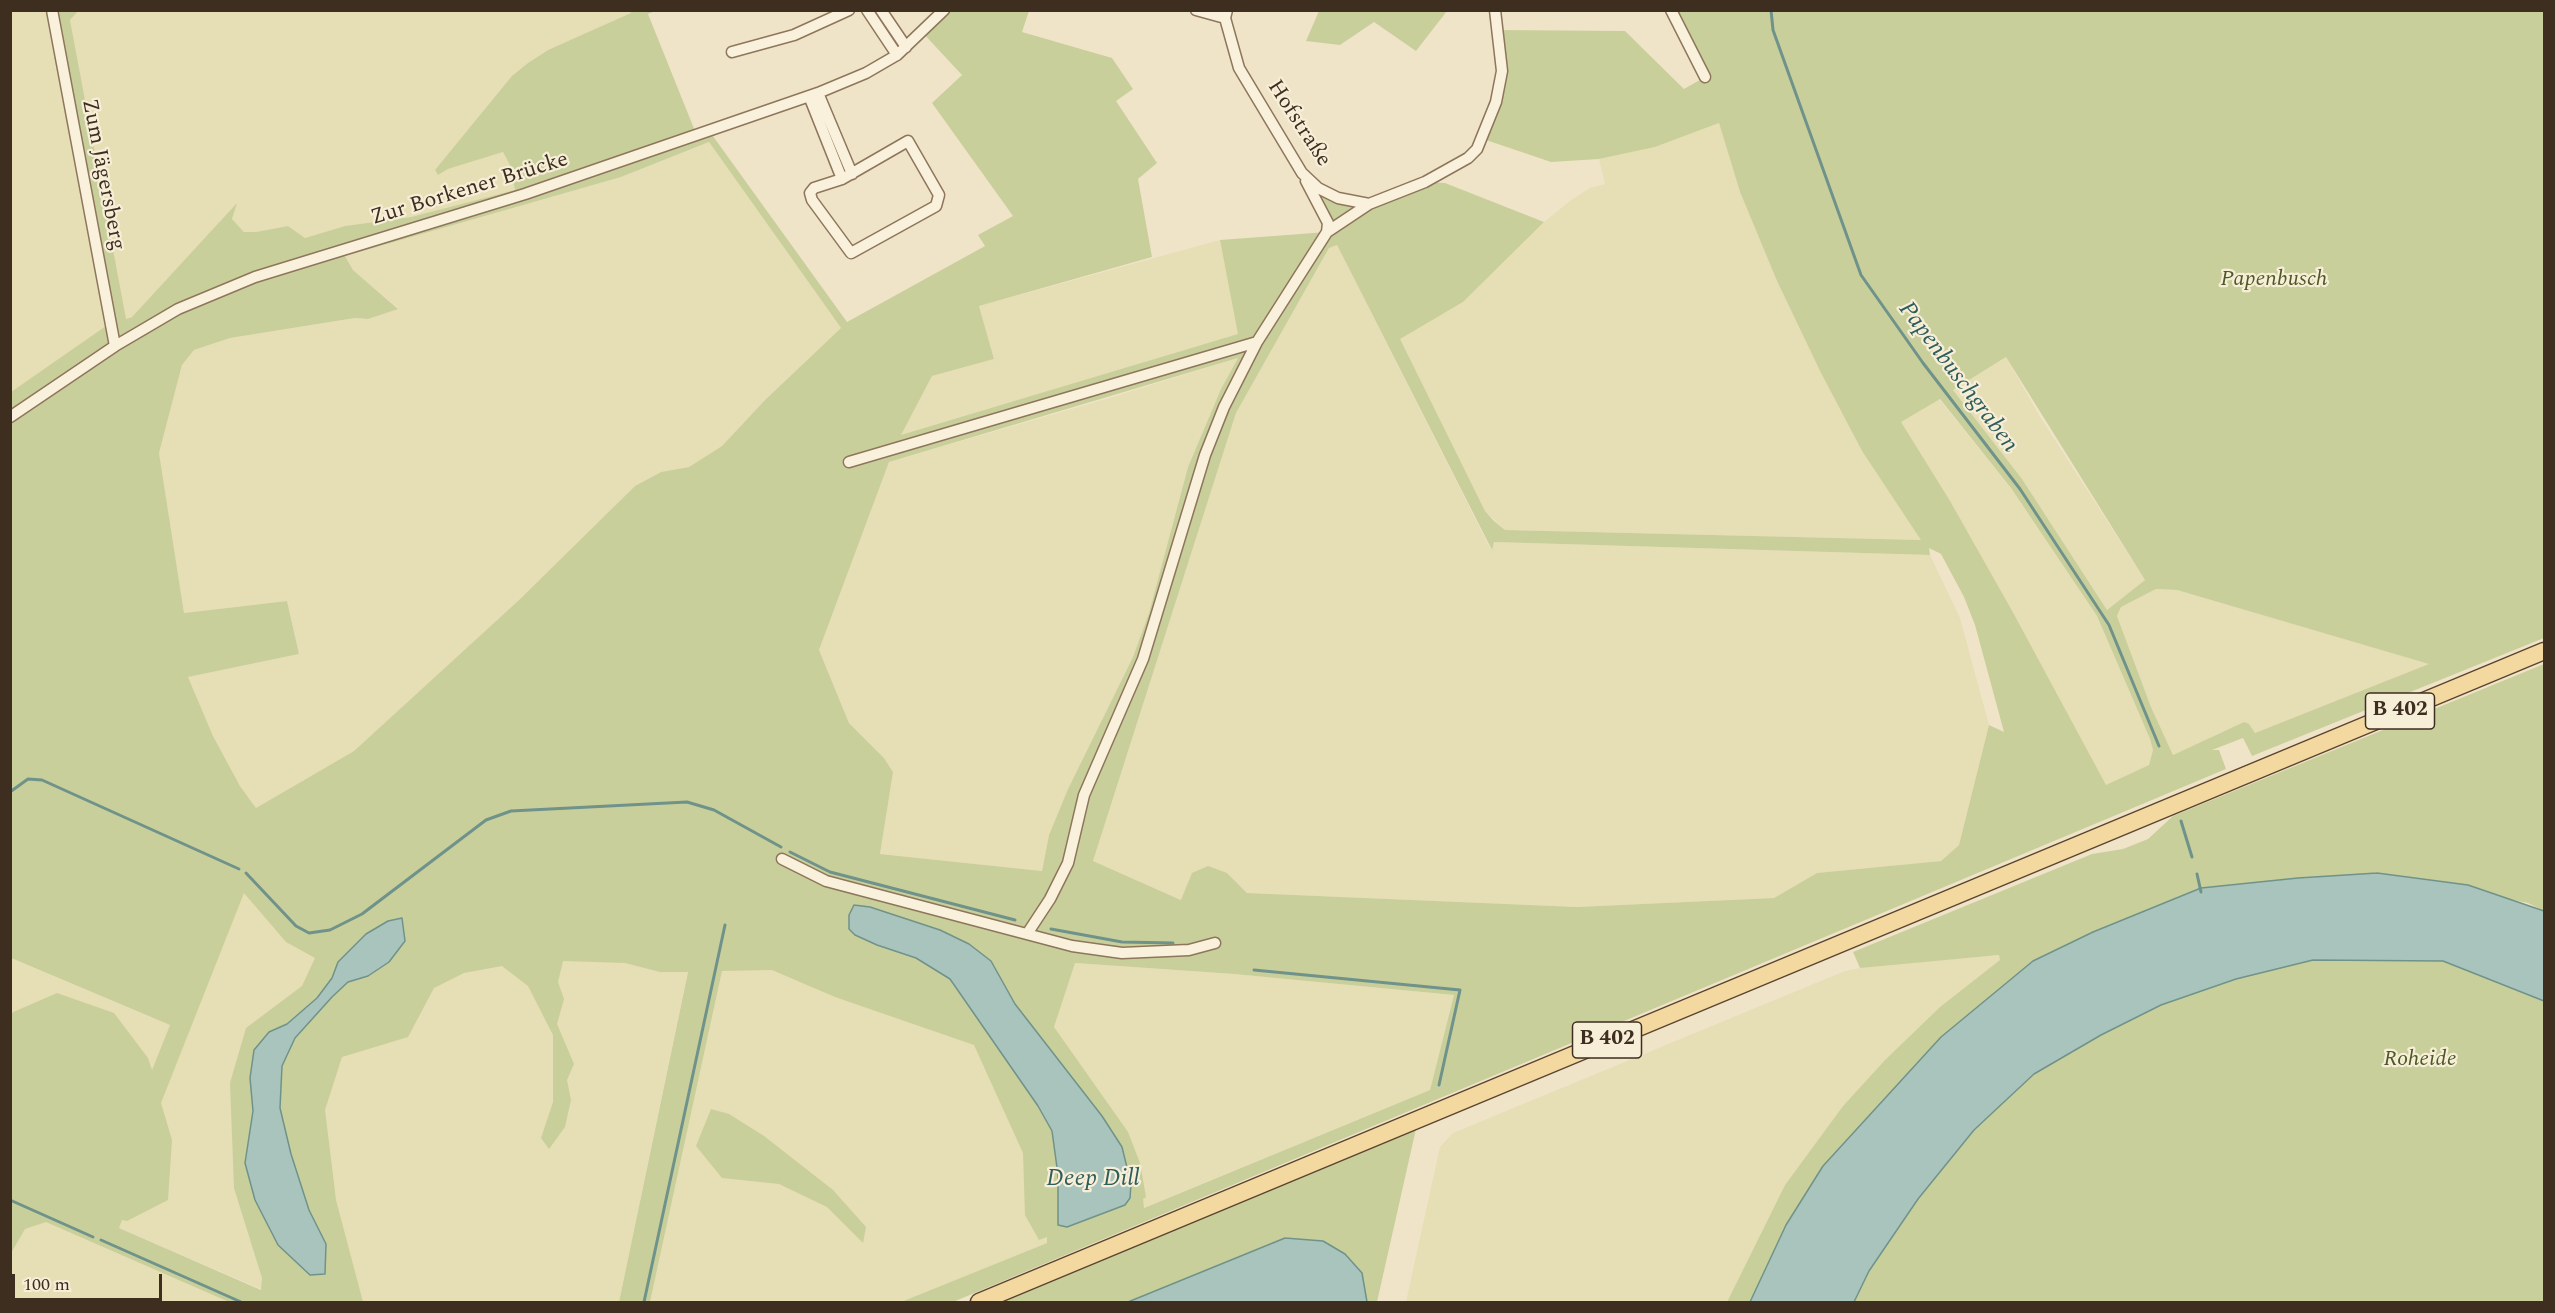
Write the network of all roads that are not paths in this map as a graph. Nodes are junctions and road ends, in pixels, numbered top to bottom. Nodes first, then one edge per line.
1 (52, 10) edge
2 (849, 10) edge
3 (867, 10) edge
4 (881, 10) edge
5 (944, 10) edge
6 (1196, 10) edge
7 (1495, 10) edge
8 (1671, 10) edge
9 (1226, 14) edge
10 (906, 47) junction
11 (732, 52) dead end
12 (897, 55) junction
13 (1705, 77) dead end
14 (813, 94) junction
15 (1302, 173) junction
16 (847, 176) junction
17 (1369, 204) junction
18 (1327, 232) junction
19 (1257, 342) junction
20 (115, 346) junction
21 (10, 417) edge
22 (849, 462) dead end
23 (2544, 651) edge
24 (782, 859) dead end
25 (1027, 934) junction
26 (1215, 943) dead end
27 (979, 1302) edge

1 - 20 street, Zum Jägersberg
2 - 11 street
3 - 12 street
4 - 10 street
5 - 10 street, Zur Borkener Brücke
6 - 9 street, Hofstraße
7 - 17 street
8 - 13 street
9 - 15 street, Hofstraße
10 - 12 street, Zur Borkener Brücke
12 - 14 street, Zur Borkener Brücke
14 - 16 street
14 - 20 street, Zur Borkener Brücke
15 - 17 street, Hofstraße
15 - 18 street
16 - 16 street
17 - 18 street
18 - 19 street
19 - 22 street
19 - 25 street
20 - 21 street, Zur Borkener Brücke
23 - 27 main road, B 402
24 - 25 street
25 - 26 street

